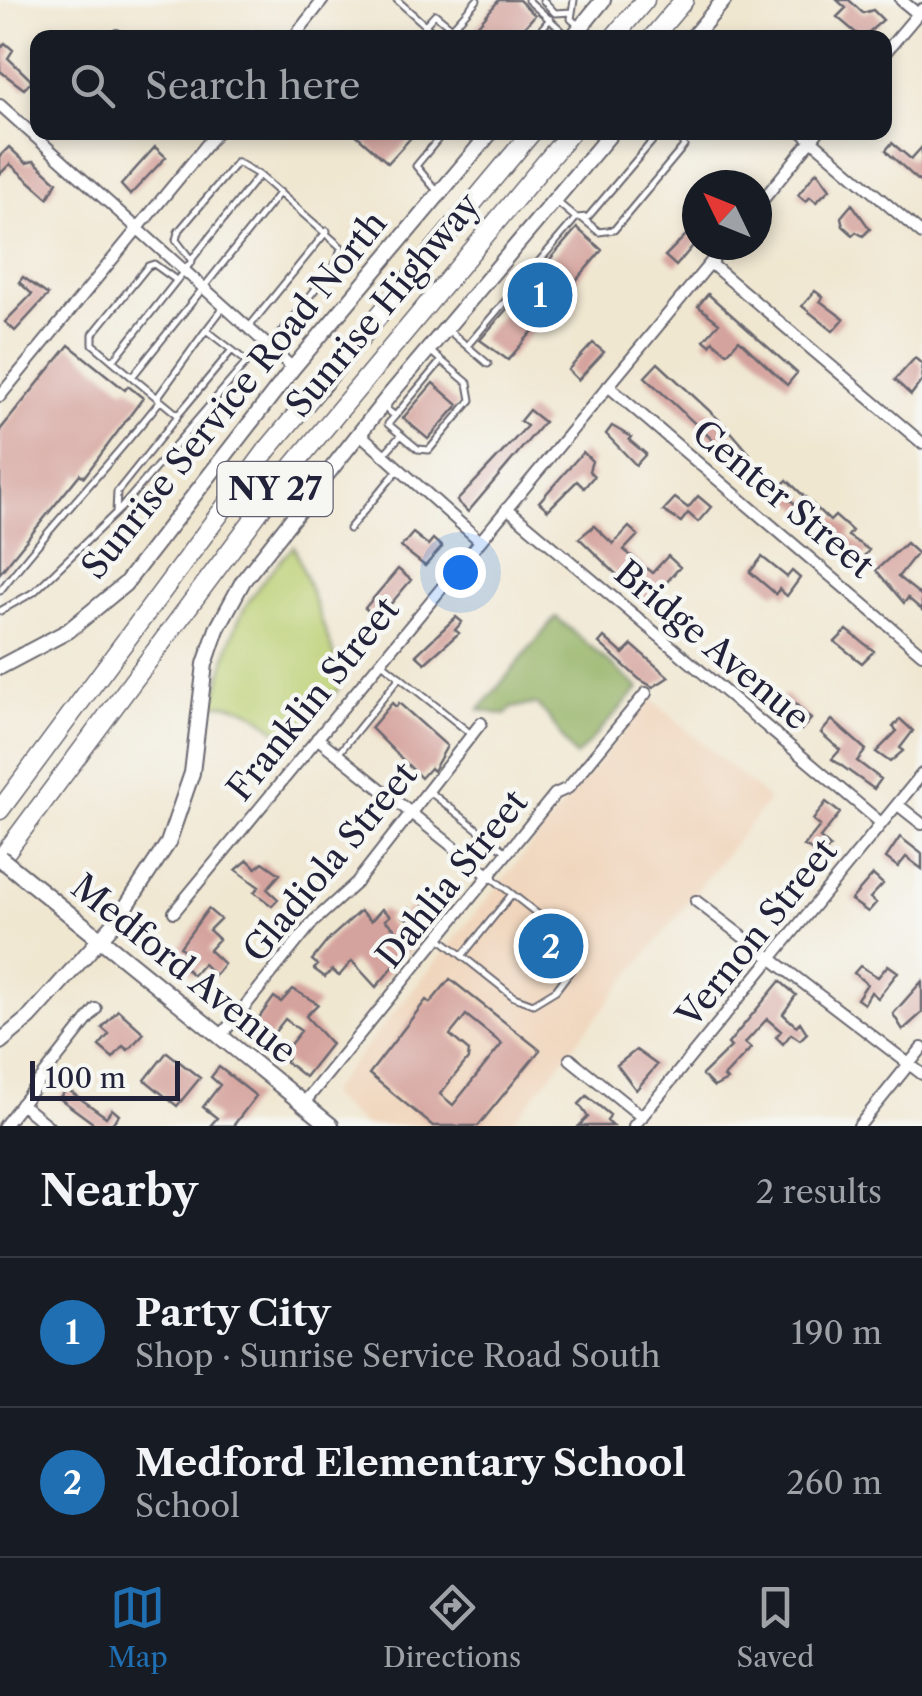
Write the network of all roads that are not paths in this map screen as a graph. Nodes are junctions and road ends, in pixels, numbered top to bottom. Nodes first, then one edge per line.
1 (323, 0) edge
2 (396, 0) edge
3 (477, 0) edge
4 (528, 0) edge
5 (542, 0) edge
6 (574, 0) edge
7 (604, 0) edge
8 (645, 0) edge
9 (684, 0) edge
10 (724, 0) edge
11 (901, 0) edge
12 (572, 12) junction
13 (920, 12) edge
14 (550, 19) junction
15 (425, 25) junction
16 (299, 30) edge
17 (430, 30) edge
18 (541, 30) edge
19 (568, 30) edge
20 (573, 30) edge
21 (578, 30) edge
22 (620, 30) edge
23 (659, 30) edge
24 (699, 30) edge
25 (892, 45) edge
26 (0, 105) edge
27 (30, 131) edge
28 (40, 140) edge
29 (210, 140) edge
30 (437, 140) edge
31 (484, 140) edge
32 (525, 140) edge
33 (564, 140) edge
34 (605, 140) edge
35 (653, 140) edge
36 (681, 140) edge
37 (806, 140) edge
38 (816, 140) edge
39 (258, 175) junction
40 (772, 186) edge
41 (280, 192) junction
42 (439, 193) junction
43 (554, 200) junction
44 (579, 218) junction
45 (138, 226) junction
46 (327, 230) junction
47 (922, 234) edge
48 (192, 259) junction
49 (712, 260) edge
50 (710, 263) junction
51 (185, 270) junction
52 (176, 280) junction
53 (204, 287) junction
54 (224, 306) junction
55 (249, 327) junction
56 (446, 328) junction
57 (206, 330) junction
58 (467, 346) junction
59 (270, 347) junction
60 (427, 349) junction
61 (232, 350) junction
62 (441, 360) junction
63 (112, 361) junction
64 (488, 364) dead end
65 (293, 368) junction
66 (132, 377) junction
67 (608, 386) junction
68 (0, 396) edge
69 (159, 399) junction
70 (381, 406) junction
71 (178, 416) junction
72 (395, 416) junction
73 (359, 432) junction
74 (401, 435) junction
75 (922, 443) edge
76 (384, 454) junction
77 (400, 468) junction
78 (507, 508) junction
79 (116, 513) junction
80 (349, 530) dead end
81 (479, 540) junction
82 (0, 591) edge
83 (0, 610) edge
84 (922, 654) edge
85 (380, 661) junction
86 (0, 667) edge
87 (400, 677) junction
88 (646, 693) dead end
89 (481, 723) dead end
90 (472, 735) junction
91 (317, 738) junction
92 (338, 754) junction
93 (922, 774) edge
94 (428, 790) junction
95 (898, 805) junction
96 (0, 810) edge
97 (411, 812) junction
98 (881, 823) junction
99 (922, 824) edge
100 (509, 853) junction
101 (0, 859) edge
102 (491, 877) junction
103 (512, 894) junction
104 (696, 901) dead end
105 (174, 912) dead end
106 (100, 938) junction
107 (441, 938) junction
108 (462, 956) junction
109 (772, 958) junction
110 (96, 1009) dead end
111 (220, 1037) junction
112 (0, 1042) edge
113 (922, 1048) edge
114 (570, 1059) dead end
115 (910, 1064) junction
116 (922, 1074) edge
117 (22, 1104) junction
118 (304, 1104) junction
119 (638, 1122) edge
120 (4, 1126) edge
121 (48, 1126) edge
122 (331, 1126) edge
123 (859, 1126) edge

1 - 16 street
2 - 15 lane
3 - 15 lane
4 - 14 lane
5 - 12 lane
6 - 12 lane
7 - 21 main road
8 - 22 highway
9 - 23 highway
10 - 24 main road
11 - 13 street
12 - 20 lane
13 - 25 street
14 - 18 lane
14 - 19 lane
15 - 17 lane
26 - 27 street
28 - 45 street
29 - 45 street
30 - 42 lane
31 - 42 main road, Sunrise Service Road North
32 - 96 highway, Sunrise Highway / NY 27
33 - 101 highway, Sunrise Highway / NY 27
34 - 43 main road
35 - 44 lane
36 - 44 lane
37 - 40 street
38 - 47 street
39 - 41 lane
39 - 48 lane
39 - 48 lane
41 - 46 lane
41 - 53 lane
42 - 65 main road, Sunrise Service Road North
43 - 44 lane
43 - 56 main road
44 - 58 lane
45 - 51 street
45 - 68 street
46 - 55 lane
46 - 59 lane
48 - 51 lane
49 - 50 street, Franklin Street
50 - 67 street, Franklin Street
50 - 75 street
51 - 52 lane
51 - 53 street
52 - 63 lane
52 - 63 lane
53 - 54 street
53 - 66 lane
54 - 55 street
54 - 57 lane
55 - 59 street
56 - 58 lane
56 - 60 main road
57 - 61 lane
57 - 69 lane
58 - 64 lane
59 - 65 street
60 - 62 lane
60 - 70 main road
61 - 71 lane
61 - 79 lane
62 - 72 lane
62 - 74 lane
63 - 66 lane
65 - 86 main road, Sunrise Service Road North
66 - 69 lane
67 - 78 street, Franklin Street
67 - 84 street, Center Street
69 - 71 lane
69 - 82 lane
70 - 72 lane
70 - 73 main road
71 - 79 lane
72 - 74 lane
73 - 76 street
73 - 106 main road
74 - 76 lane
76 - 77 street
77 - 80 lane
77 - 81 street
78 - 81 street, Franklin Street
78 - 98 street, Bridge Avenue
79 - 83 lane
81 - 85 street, Franklin Street
85 - 87 lane
85 - 91 street, Franklin Street
87 - 90 lane
87 - 92 lane
88 - 100 street, Dahlia Street
89 - 90 street, Gladiola Street
90 - 94 street, Gladiola Street
91 - 92 street
91 - 105 street, Franklin Street
92 - 97 street
93 - 95 street, Vernon Street
94 - 97 street, Gladiola Street
94 - 100 lane
95 - 98 street, Vernon Street
95 - 99 street
97 - 102 street
97 - 111 street, Gladiola Street
98 - 109 street, Vernon Street
100 - 102 street, Dahlia Street
101 - 106 main road, Medford Avenue, bridge
102 - 103 lane
102 - 107 street, Dahlia Street
103 - 108 lane
103 - 108 lane
104 - 109 street
106 - 111 main road, Medford Avenue
106 - 112 main road
107 - 108 lane
107 - 118 street, Dahlia Street
109 - 115 street
109 - 119 street, Vernon Street
110 - 117 street
111 - 118 main road, Medford Avenue
113 - 115 street
114 - 119 street
115 - 116 street
115 - 123 street
117 - 120 street
117 - 121 street
118 - 122 main road, Medford Avenue

